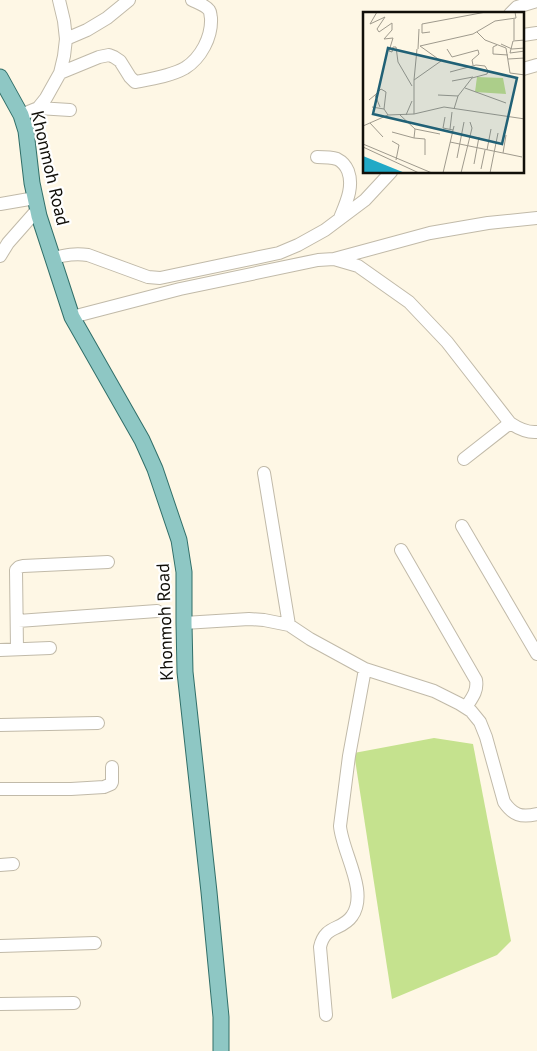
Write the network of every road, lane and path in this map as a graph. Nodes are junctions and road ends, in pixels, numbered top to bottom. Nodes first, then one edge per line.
1 (59, 0) edge
2 (129, 0) edge
3 (192, 0) edge
4 (537, 1) edge
5 (512, 12) edge
6 (537, 33) edge
7 (524, 35) edge
8 (66, 39) junction
9 (537, 65) edge
10 (524, 69) edge
11 (60, 73) junction
12 (0, 77) edge
13 (38, 108) junction
14 (70, 110) dead end
15 (21, 115) junction
16 (317, 157) dead end
17 (389, 174) edge
18 (36, 203) junction
19 (0, 204) edge
20 (340, 218) junction
21 (537, 218) edge
22 (0, 256) edge
23 (53, 258) junction
24 (334, 259) junction
25 (72, 317) junction
26 (510, 423) junction
27 (537, 432) edge
28 (464, 459) dead end
29 (264, 473) dead end
30 (462, 526) dead end
31 (401, 550) dead end
32 (108, 562) dead end
33 (157, 612) dead end
34 (18, 621) junction
35 (184, 623) junction
36 (289, 625) junction
37 (50, 648) dead end
38 (0, 650) edge
39 (17, 650) junction
40 (537, 654) edge
41 (363, 677) junction
42 (466, 707) junction
43 (98, 724) dead end
44 (0, 725) edge
45 (112, 767) dead end
46 (0, 789) edge
47 (537, 814) edge
48 (0, 864) edge
49 (13, 864) dead end
50 (95, 942) dead end
51 (0, 946) edge
52 (74, 1003) dead end
53 (0, 1004) edge
54 (326, 1015) dead end
55 (221, 1051) edge

1 - 8 street
2 - 8 street
3 - 11 street
4 - 5 street
6 - 7 street
8 - 11 street
9 - 10 street
11 - 13 street
12 - 15 main road, Khonmoh Road
13 - 14 street
13 - 15 street
15 - 18 main road, Khonmoh Road
16 - 20 street
17 - 20 street
18 - 19 street
18 - 22 street
18 - 23 main road, Khonmoh Road
20 - 23 street
21 - 24 street
23 - 25 main road, Khonmoh Road
24 - 25 street
24 - 26 street
25 - 35 main road, Khonmoh Road
26 - 27 street
26 - 28 street
29 - 36 street
30 - 40 street
31 - 42 street
32 - 34 street
33 - 34 street
34 - 39 street
35 - 36 street
35 - 55 main road, Khonmoh Road
36 - 41 street
37 - 39 street
38 - 39 street
41 - 42 street
41 - 54 street
42 - 47 street
43 - 44 street
45 - 46 street
48 - 49 street
50 - 51 street
52 - 53 street

